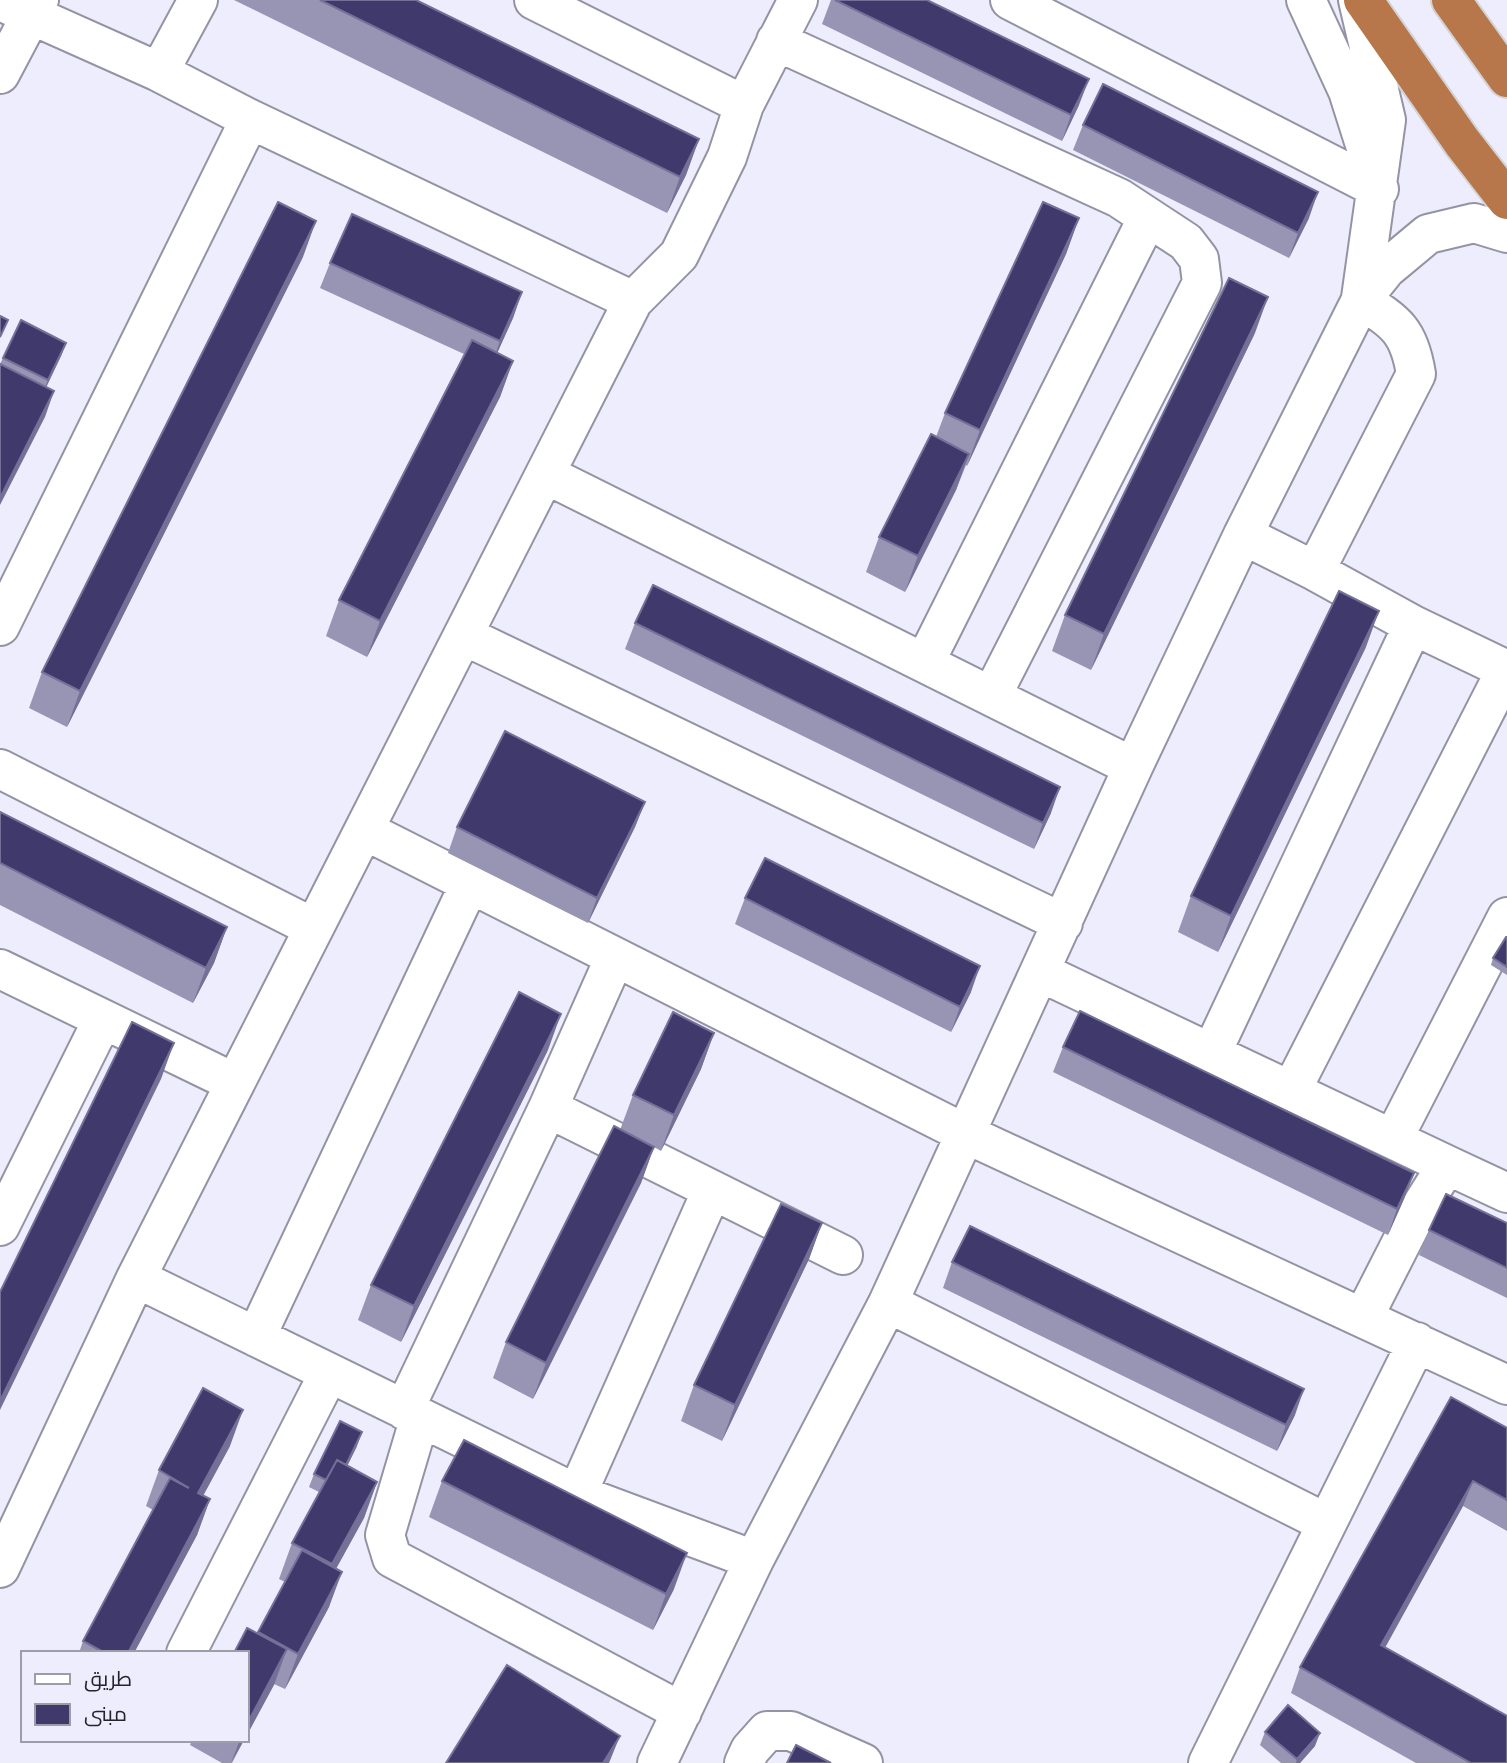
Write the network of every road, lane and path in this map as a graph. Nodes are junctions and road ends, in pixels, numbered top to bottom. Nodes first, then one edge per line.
1 (198, 0) edge
2 (534, 0) edge
3 (798, 0) edge
4 (1010, 0) edge
5 (1306, 0) edge
6 (1358, 0) edge
7 (1363, 0) edge
8 (1451, 0) edge
9 (23, 6) edge
10 (776, 41) junction
11 (159, 72) junction
12 (0, 74) edge
13 (1507, 78) edge
14 (744, 105) junction
15 (250, 119) junction
16 (1379, 189) junction
17 (1507, 200) edge
18 (1148, 217) junction
19 (1507, 233) edge
20 (1361, 300) junction
21 (633, 301) junction
22 (545, 474) junction
23 (1243, 535) junction
24 (1315, 571) junction
25 (1413, 625) junction
26 (0, 626) edge
27 (463, 635) junction
28 (925, 662) junction
29 (1507, 670) edge
30 (992, 695) junction
31 (1133, 767) junction
32 (0, 769) edge
33 (364, 830) junction
34 (470, 883) junction
35 (1507, 917) edge
36 (1063, 923) junction
37 (314, 928) junction
38 (615, 957) junction
39 (0, 969) edge
40 (1040, 972) junction
41 (103, 1019) junction
42 (1211, 1054) junction
43 (235, 1083) junction
44 (1291, 1091) junction
45 (548, 1108) junction
46 (966, 1134) junction
47 (1393, 1139) junction
48 (1447, 1165) junction
49 (712, 1191) junction
50 (1507, 1193) edge
51 (0, 1226) edge
52 (843, 1255) dead end
53 (136, 1278) junction
54 (888, 1303) junction
55 (1363, 1318) junction
56 (256, 1336) junction
57 (1417, 1342) junction
58 (329, 1373) junction
59 (1507, 1385) edge
60 (412, 1413) junction
61 (577, 1494) junction
62 (1326, 1523) junction
63 (754, 1560) junction
64 (0, 1568) edge
65 (187, 1651) edge
66 (682, 1712) junction
67 (1212, 1762) edge
68 (657, 1763) edge
69 (744, 1763) edge
70 (863, 1763) edge

1 - 11 street
2 - 14 street
3 - 10 street
4 - 16 street
5 - 16 street
6 - 16 street
7 - 17 highway
8 - 13 highway
9 - 11 street
9 - 12 street
10 - 14 street
10 - 18 street
11 - 15 street
14 - 21 street
15 - 21 street
15 - 26 street
16 - 20 street
18 - 28 street
18 - 30 street
19 - 20 street
20 - 23 street
20 - 24 street
21 - 22 street
22 - 27 street
22 - 28 street
23 - 24 street
23 - 31 street
24 - 25 street
25 - 29 street
25 - 42 street
27 - 33 street
27 - 36 street
28 - 30 street
29 - 44 street
30 - 31 street
31 - 36 street
32 - 37 street
33 - 34 street
33 - 37 street
34 - 38 street
34 - 56 street
35 - 47 street
36 - 40 street
37 - 43 street
38 - 45 street
38 - 46 street
39 - 41 street
40 - 42 street
40 - 46 street
41 - 43 street
41 - 51 street
42 - 44 street
43 - 53 street
44 - 47 street
45 - 49 street
45 - 60 street
46 - 54 street
46 - 55 street
47 - 48 street
48 - 50 street
48 - 55 street
49 - 52 street
49 - 61 street
53 - 56 street
53 - 64 street
54 - 62 street
54 - 63 street
55 - 57 street
56 - 58 street
57 - 59 street
57 - 62 street
58 - 60 street
58 - 65 street
60 - 61 street
60 - 66 street
61 - 63 street
62 - 67 street
63 - 66 street
66 - 68 street
69 - 70 street

